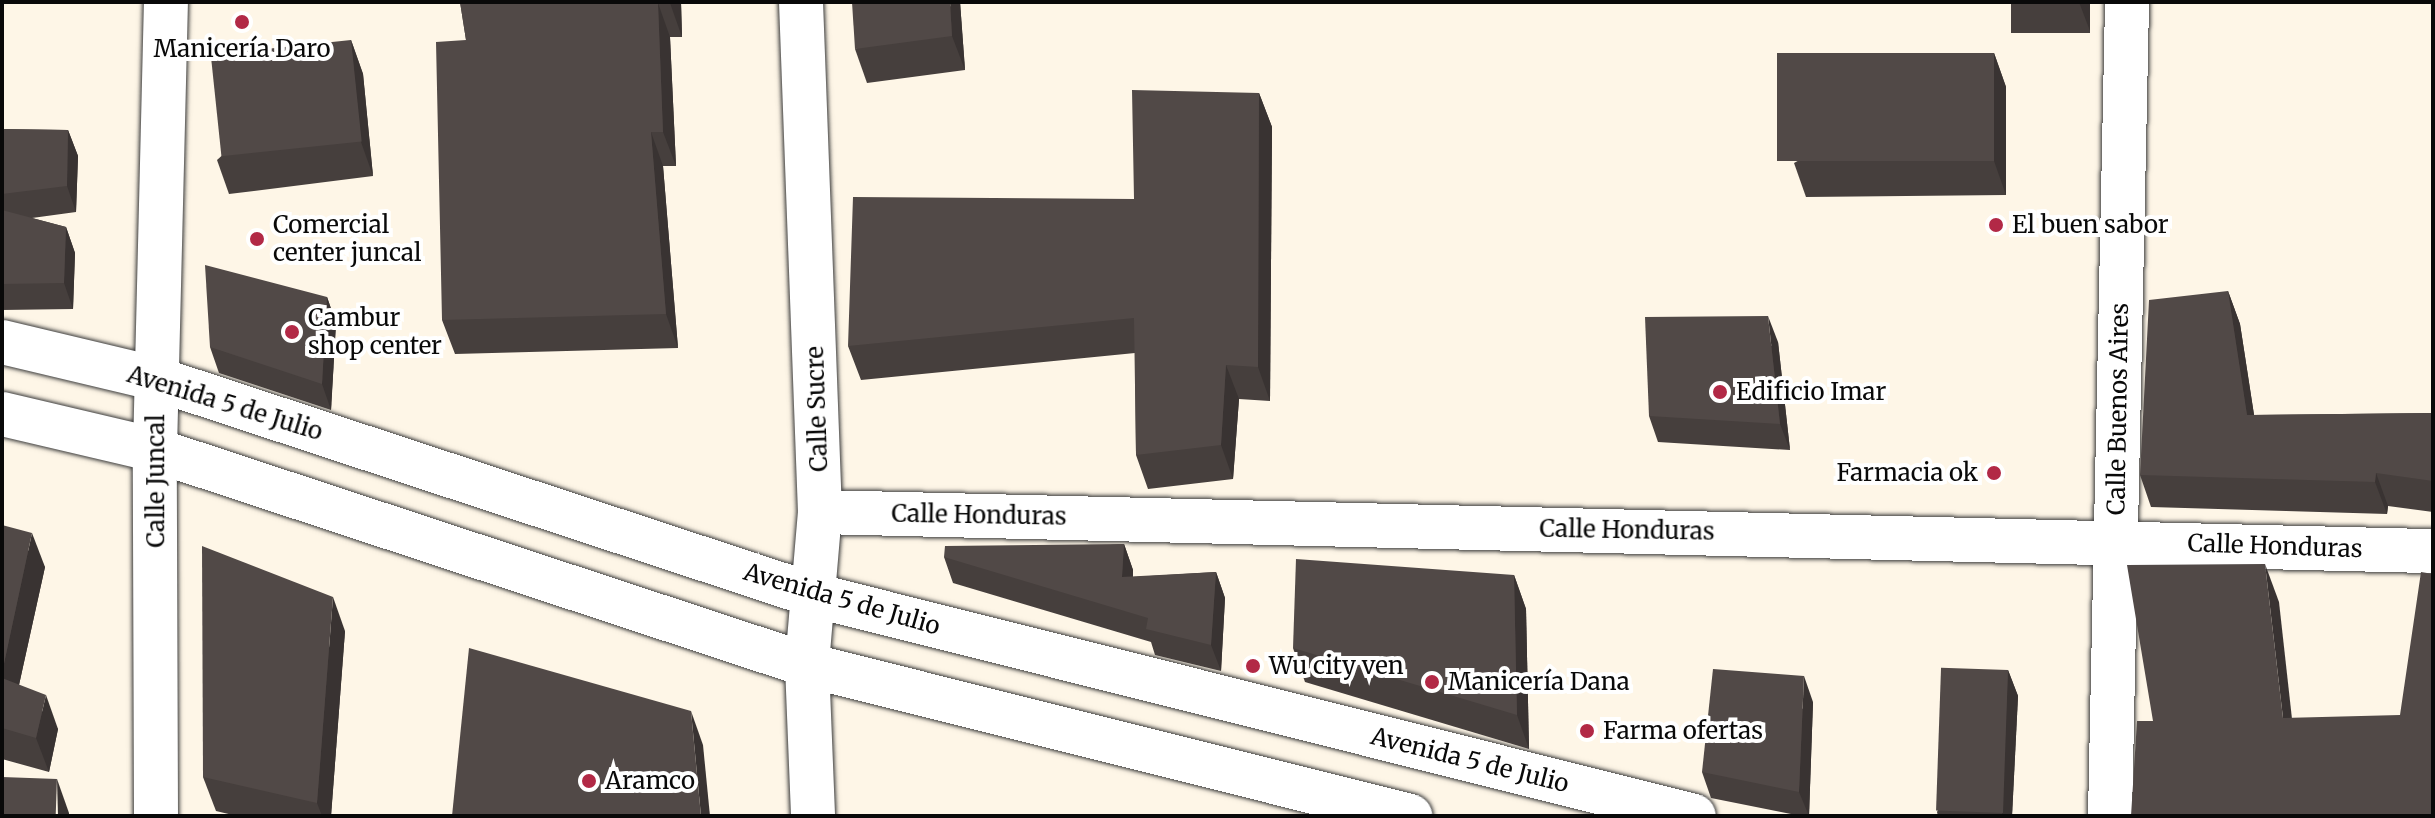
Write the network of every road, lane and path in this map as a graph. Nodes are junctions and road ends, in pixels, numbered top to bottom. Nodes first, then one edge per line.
1 (166, 2) edge
2 (801, 2) edge
3 (2127, 2) edge
4 (2, 342) edge
5 (157, 379) junction
6 (2, 414) edge
7 (155, 450) junction
8 (820, 512) junction
9 (2115, 541) junction
10 (2433, 551) edge
11 (813, 595) junction
12 (807, 665) junction
13 (156, 816) edge
14 (813, 816) edge
15 (1410, 816) edge
16 (1694, 816) edge
17 (2110, 816) edge

1 - 5 street, Calle Juncal
2 - 8 street, Calle Sucre
3 - 9 street, Calle Buenos Aires
4 - 5 street, Avenida 5 de Julio
5 - 7 street, Calle Juncal
5 - 11 street, Avenida 5 de Julio
6 - 7 street
7 - 12 street
7 - 13 street, Calle Juncal
8 - 9 street, Calle Honduras
8 - 11 street, Calle Sucre
9 - 10 street, Calle Honduras
9 - 17 street, Calle Buenos Aires
11 - 12 street, Calle Sucre
11 - 16 street, Avenida 5 de Julio
12 - 14 street, Calle Sucre
12 - 15 street

